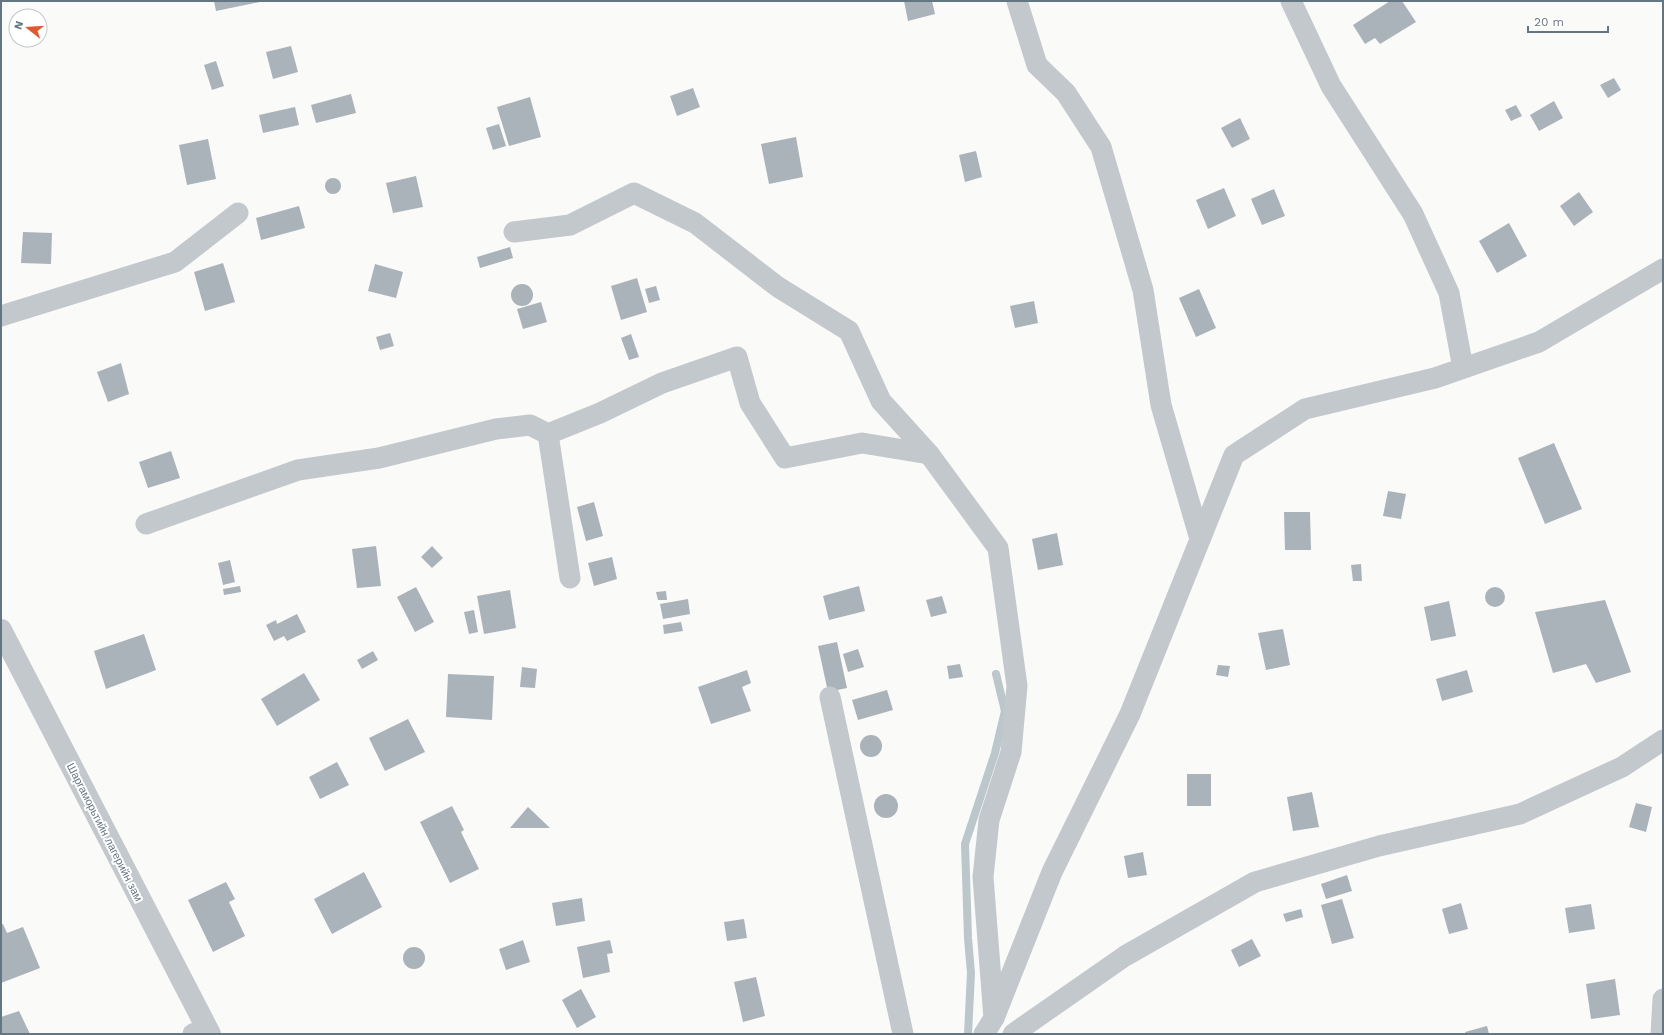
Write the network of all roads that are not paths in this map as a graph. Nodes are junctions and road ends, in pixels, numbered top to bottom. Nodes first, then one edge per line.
1 (1017, 1) edge
2 (1291, 1) edge
3 (238, 213) dead end
4 (514, 232) dead end
5 (1663, 269) edge
6 (1, 316) edge
7 (1463, 368) junction
8 (548, 434) junction
9 (929, 454) junction
10 (146, 524) dead end
11 (1200, 539) junction
12 (570, 578) dead end
13 (1, 630) edge
14 (830, 697) dead end
15 (1663, 740) edge
16 (1663, 999) edge
17 (989, 1026) edge
18 (203, 1032) edge
19 (903, 1034) edge
20 (1013, 1034) edge
21 (1662, 1034) edge

1 - 11 street
2 - 7 street
3 - 6 street
4 - 9 street
5 - 7 street
7 - 11 street
8 - 9 street
8 - 10 street
8 - 12 street
9 - 17 street
11 - 17 street
13 - 18 street, Шаргаморьтийн лагерийн зам
14 - 19 street
15 - 20 street
16 - 21 street

